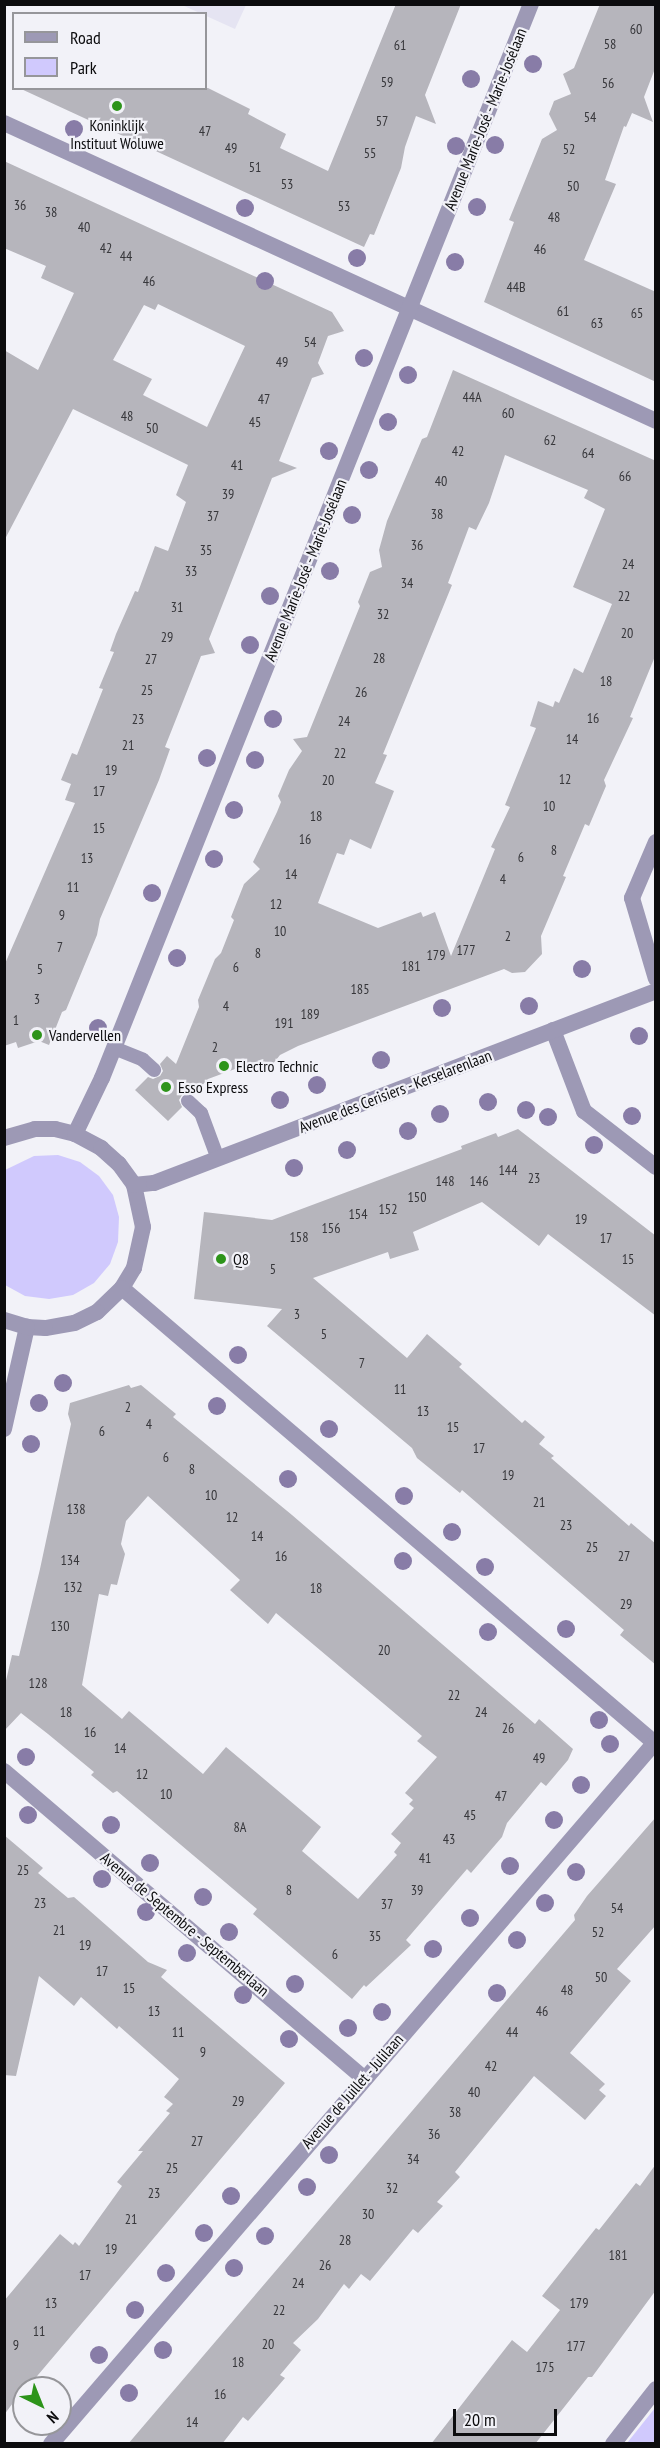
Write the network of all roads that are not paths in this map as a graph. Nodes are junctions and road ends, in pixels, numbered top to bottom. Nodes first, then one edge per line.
1 (531, 4) edge
2 (4, 123) edge
3 (409, 309) junction
4 (656, 421) edge
5 (656, 842) edge
6 (656, 979) edge
7 (656, 992) edge
8 (553, 1030) junction
9 (114, 1048) junction
10 (154, 1070) dead end
11 (188, 1101) dead end
12 (75, 1134) junction
13 (4, 1138) edge
14 (218, 1159) junction
15 (656, 1167) edge
16 (134, 1185) junction
17 (122, 1288) junction
18 (4, 1320) edge
19 (27, 1327) junction
20 (4, 1429) edge
21 (655, 1743) edge
22 (4, 1771) edge
23 (364, 2078) junction
24 (656, 2389) edge
25 (51, 2444) edge
26 (613, 2444) edge

1 - 3 street, Avenue Marie-José - Marie-Josélaan
2 - 3 street
3 - 4 street
3 - 9 street, Avenue Marie-José - Marie-Josélaan
5 - 6 street
7 - 8 street, Avenue des Cerisiers - Kerselarenlaan
8 - 14 street, Avenue des Cerisiers - Kerselarenlaan
8 - 15 street
9 - 10 lane
9 - 12 street, Avenue Marie-José - Marie-Josélaan
11 - 14 lane
12 - 13 street
12 - 16 street
14 - 16 street, Avenue des Cerisiers - Kerselarenlaan
16 - 17 street
17 - 19 street
17 - 21 street
18 - 19 street
19 - 20 street
21 - 23 street, Avenue de Juillet - Julilaan
22 - 23 street, Avenue de Septembre - Septemberlaan
23 - 25 street, Avenue de Juillet - Julilaan
24 - 26 street

